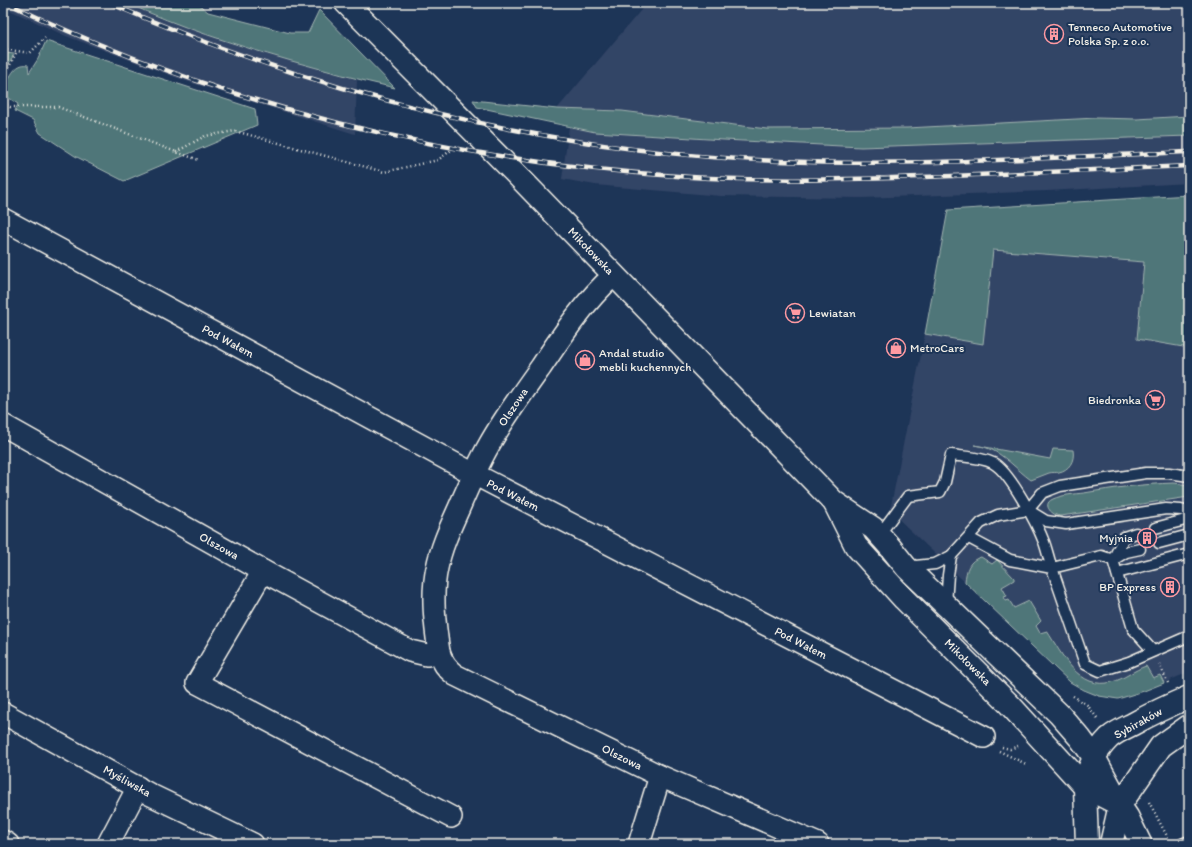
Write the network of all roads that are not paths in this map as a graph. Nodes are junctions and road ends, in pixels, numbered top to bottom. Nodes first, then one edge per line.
1 (346, 3) edge
2 (3, 219) edge
3 (614, 274) junction
4 (3, 425) edge
5 (474, 474) junction
6 (1189, 476) edge
7 (834, 502) junction
8 (1028, 510) junction
9 (1189, 512) edge
10 (1189, 519) edge
11 (1155, 528) dead end
12 (1136, 533) dead end
13 (880, 535) junction
14 (1189, 535) edge
15 (969, 538) junction
16 (1159, 543) dead end
17 (1140, 548) dead end
18 (1189, 554) edge
19 (951, 556) junction
20 (1113, 560) junction
21 (906, 567) junction
22 (1052, 568) junction
23 (263, 571) junction
24 (1117, 573) junction
25 (946, 606) junction
26 (1189, 636) edge
27 (1153, 651) junction
28 (439, 652) junction
29 (1189, 697) edge
30 (3, 713) edge
31 (1189, 726) edge
32 (984, 738) road end
33 (1094, 758) junction
34 (660, 776) junction
35 (138, 787) junction
36 (1085, 787) junction
37 (1120, 805) junction
38 (451, 817) dead end
39 (3, 841) edge
40 (1189, 841) edge
41 (8, 844) edge
42 (108, 844) edge
43 (253, 844) edge
44 (639, 844) edge
45 (818, 844) edge
46 (1087, 844) edge
47 (1111, 844) edge
48 (1141, 844) edge
49 (1182, 844) edge

1 - 3 main road, Mikołowska
2 - 5 street, Pod Wałem
3 - 5 street, Olszowa
3 - 7 main road, Mikołowska
4 - 23 street, Olszowa
5 - 28 street, Olszowa
5 - 32 street, Pod Wałem
6 - 8 lane
7 - 13 main road, Mikołowska
7 - 36 main road, Mikołowska
8 - 9 lane
8 - 13 lane
8 - 15 lane
8 - 22 lane
10 - 11 lane
12 - 20 lane
13 - 21 main road, Mikołowska
14 - 16 lane
15 - 19 lane
15 - 22 lane
17 - 20 lane
18 - 24 lane
19 - 21 lane
19 - 25 lane
20 - 22 lane
20 - 24 lane
21 - 25 main road, Mikołowska
22 - 27 lane
23 - 28 street, Olszowa
23 - 38 street
24 - 27 lane
25 - 33 main road, Mikołowska
26 - 27 lane
28 - 34 street, Olszowa
29 - 33 main road, Sybiraków
30 - 35 street, Myśliwska
31 - 37 main road
33 - 36 main road, Sybiraków
33 - 37 main road, Mikołowska
34 - 44 street
34 - 45 street, Olszowa
35 - 42 street
35 - 43 street, Myśliwska
36 - 37 main road, Mikołowska
36 - 46 main road, Sybiraków
37 - 47 main road
37 - 48 street, Mikołowska
39 - 41 street
40 - 49 lane

